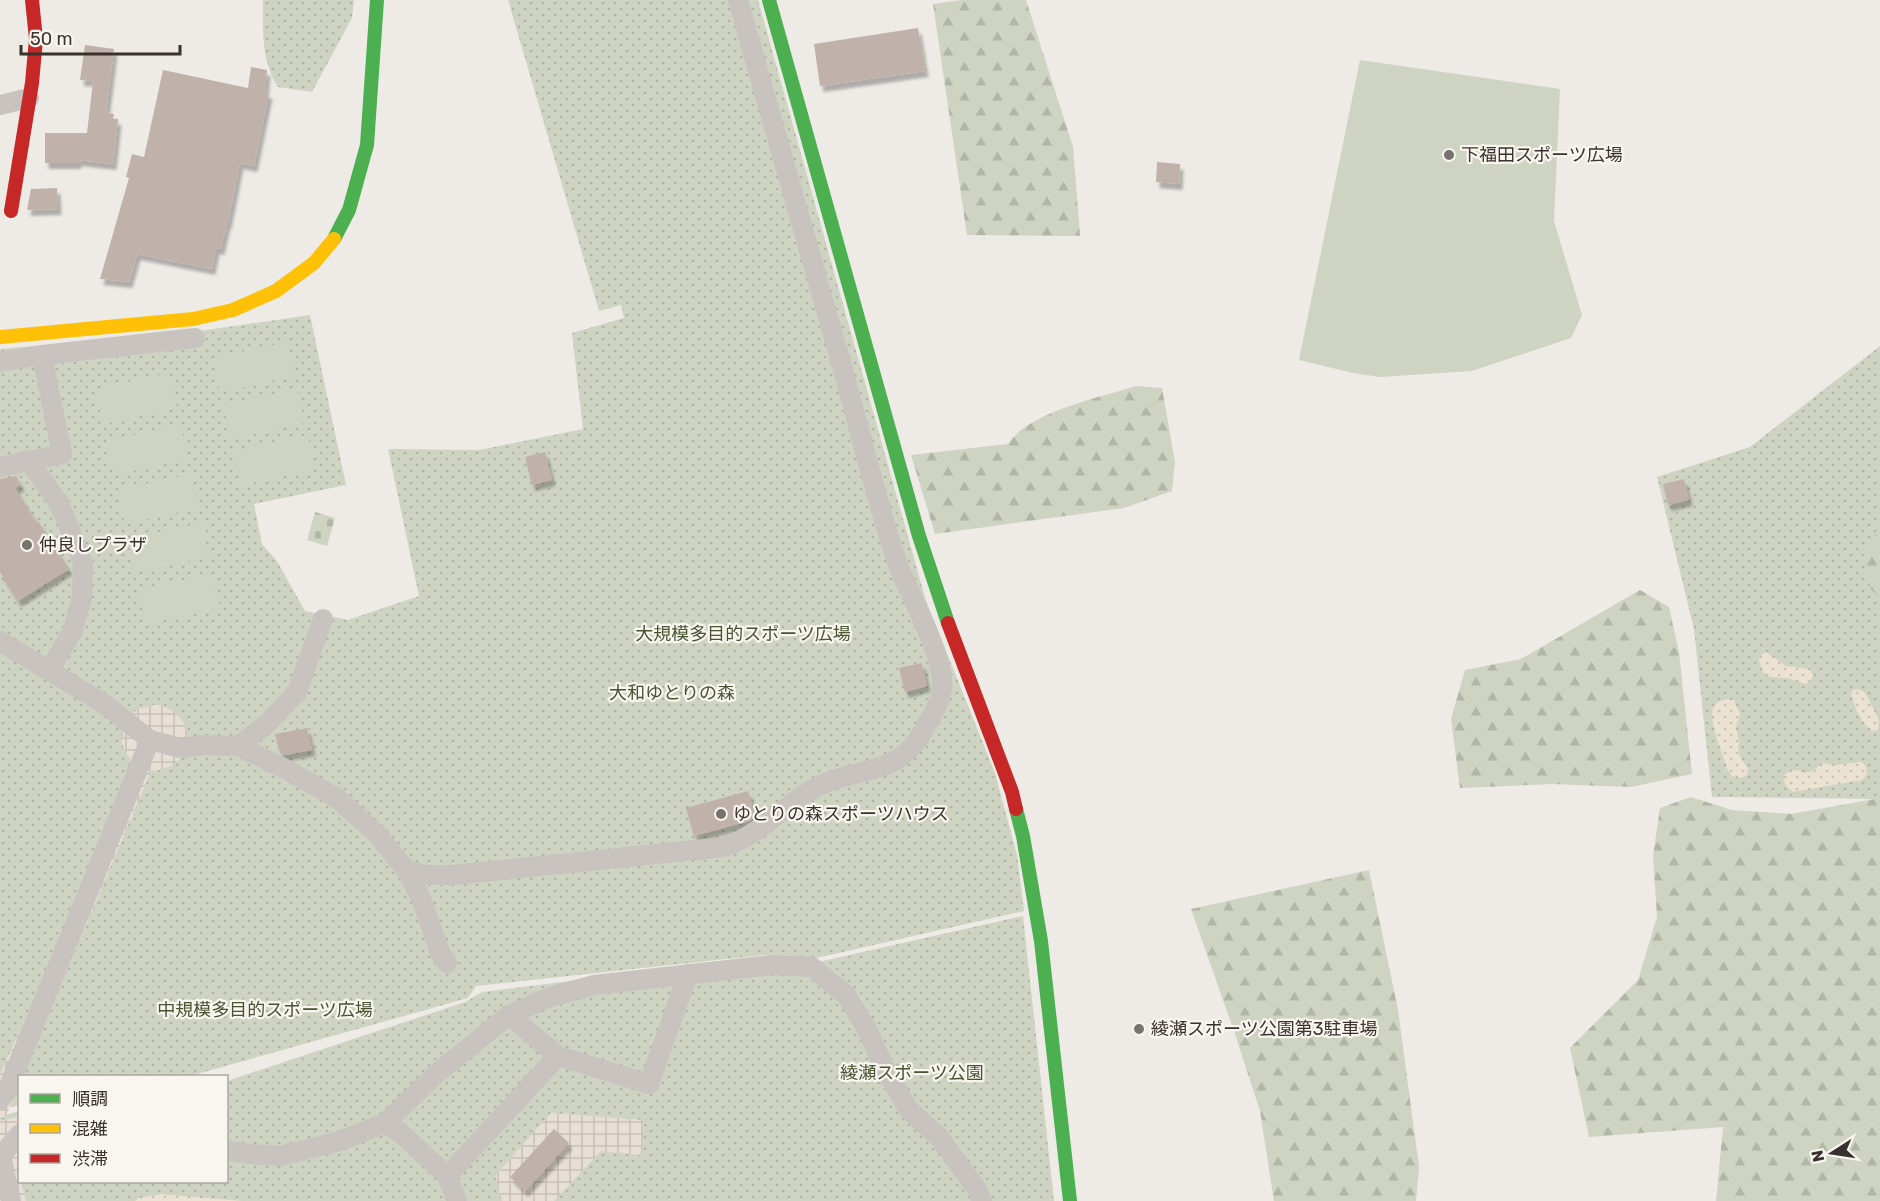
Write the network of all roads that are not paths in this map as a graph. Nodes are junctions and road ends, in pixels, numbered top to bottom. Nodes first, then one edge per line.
1 (32, 0) edge
2 (377, 0) edge
3 (738, 0) edge
4 (769, 0) edge
5 (28, 98) junction
6 (0, 105) edge
7 (11, 211) dead end
8 (0, 337) edge
9 (195, 338) dead end
10 (42, 355) junction
11 (0, 362) edge
12 (29, 461) junction
13 (0, 467) edge
14 (323, 619) dead end
15 (0, 640) edge
16 (50, 669) junction
17 (150, 740) junction
18 (238, 746) junction
19 (406, 870) junction
20 (447, 963) dead end
21 (688, 974) junction
22 (509, 1015) junction
23 (558, 1056) junction
24 (0, 1100) edge
25 (385, 1123) junction
26 (18, 1136) edge
27 (228, 1150) edge
28 (1, 1155) edge
29 (447, 1176) junction
30 (11, 1201) edge
31 (457, 1201) edge
32 (982, 1201) edge
33 (1070, 1201) edge

1 - 5 street
2 - 8 street
3 - 19 street
4 - 33 street
5 - 6 street
5 - 7 street
9 - 10 street
10 - 11 street
10 - 12 street
12 - 13 street
12 - 16 street
14 - 18 street
15 - 16 street
16 - 17 street
17 - 18 street
17 - 24 street
18 - 19 street
19 - 20 street
21 - 22 street
21 - 23 street
21 - 32 street
22 - 23 street
22 - 25 street
23 - 29 street
25 - 27 street
25 - 29 street
26 - 28 street
28 - 30 street
29 - 31 street

